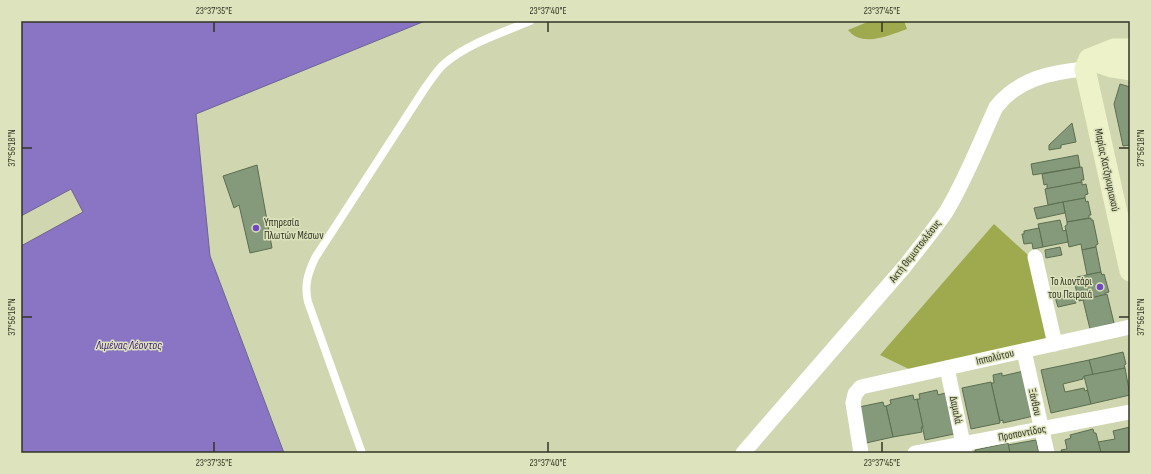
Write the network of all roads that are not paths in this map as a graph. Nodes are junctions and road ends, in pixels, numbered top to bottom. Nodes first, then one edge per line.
1 (530, 21) edge
2 (1130, 49) edge
3 (1087, 64) junction
4 (1130, 70) edge
5 (1125, 228) edge
6 (1035, 257) dead end
7 (1130, 271) edge
8 (1130, 327) edge
9 (1055, 344) junction
10 (1024, 351) junction
11 (947, 368) junction
12 (1130, 412) edge
13 (1041, 429) junction
14 (964, 448) edge
15 (362, 453) edge
16 (743, 453) edge
17 (861, 453) edge
18 (915, 453) edge
19 (1047, 453) edge

1 - 15 lane
2 - 3 street
3 - 4 street
3 - 5 street, Μαρίας Χατζηκυριακού
3 - 16 street, Ακτή Θεμιστοκλέους
5 - 7 street, Μαρίας Χατζηκυριακού
6 - 9 street
8 - 9 street, Ιππολύτου
9 - 10 street, Ιππολύτου
10 - 11 street, Ιππολύτου
10 - 13 street, Ξάνθου
11 - 14 street, Δαμαλά
11 - 17 street, Ιππολύτου
12 - 13 street, Προποντίδος
13 - 14 street, Προποντίδος
13 - 19 street, Ξάνθου
14 - 18 street, Προποντίδος

